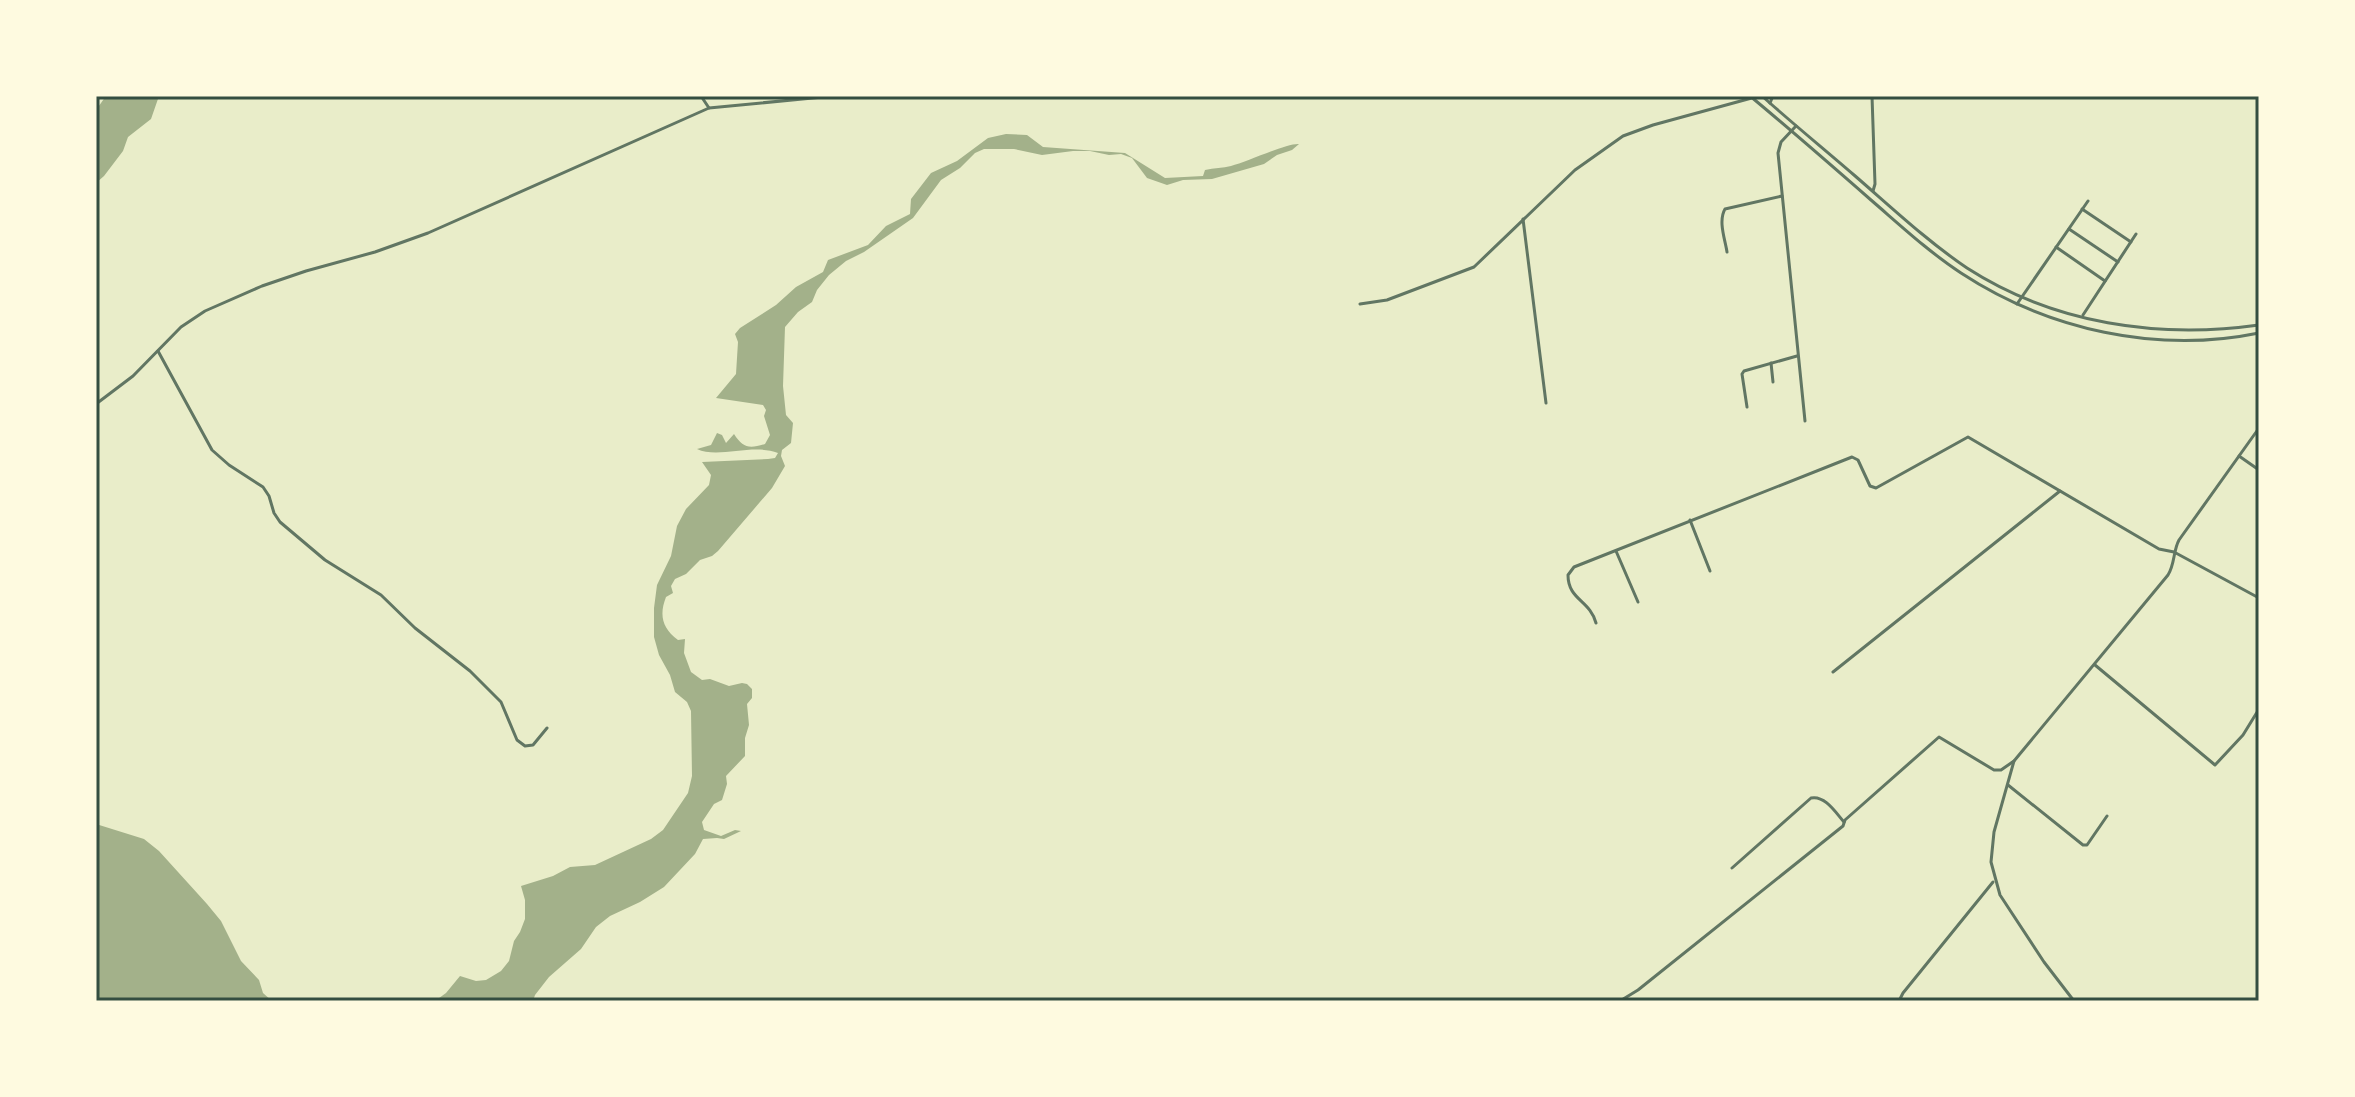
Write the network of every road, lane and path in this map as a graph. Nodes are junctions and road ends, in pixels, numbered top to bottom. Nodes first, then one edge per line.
1 (701, 96) edge
2 (833, 96) edge
3 (1738, 96) edge
4 (1761, 96) edge
5 (1773, 96) edge
6 (1872, 96) edge
7 (1751, 97) edge
8 (1736, 102) junction
9 (1770, 103) junction
10 (709, 108) junction
11 (1796, 126) junction
12 (1791, 131) junction
13 (1873, 191) junction
14 (1782, 196) junction
15 (2088, 201) dead end
16 (2082, 209) junction
17 (1523, 219) junction
18 (2069, 229) junction
19 (2136, 234) dead end
20 (2131, 242) junction
21 (2056, 247) junction
22 (1727, 252) dead end
23 (2118, 262) junction
24 (2105, 281) junction
25 (2022, 296) junction
26 (1360, 304) dead end
27 (2017, 304) junction
28 (2082, 316) junction
29 (2259, 325) edge
30 (2078, 326) junction
31 (2259, 333) edge
32 (158, 351) junction
33 (1798, 356) junction
34 (1771, 363) junction
35 (1773, 382) dead end
36 (1546, 403) dead end
37 (96, 404) edge
38 (1747, 407) dead end
39 (1805, 421) dead end
40 (2259, 428) edge
41 (2238, 456) junction
42 (2259, 470) edge
43 (2060, 491) junction
44 (1690, 520) junction
45 (1616, 551) junction
46 (2174, 552) junction
47 (1710, 571) dead end
48 (2259, 598) edge
49 (1638, 602) dead end
50 (1596, 623) dead end
51 (2093, 664) junction
52 (1833, 672) dead end
53 (2259, 709) edge
54 (547, 728) dead end
55 (2014, 761) junction
56 (2008, 785) junction
57 (2107, 816) dead end
58 (1844, 822) junction
59 (1732, 868) dead end
60 (1995, 881) junction
61 (1620, 1001) edge
62 (1899, 1001) edge
63 (2074, 1001) edge

1 - 10 street
2 - 10 street
3 - 8 street
4 - 7 street
4 - 9 street
5 - 9 street
6 - 13 street
7 - 8 street
7 - 12 street
8 - 17 street
9 - 11 street
10 - 32 street
11 - 12 street
11 - 13 street
12 - 14 street
12 - 27 street
13 - 25 street
14 - 22 street
14 - 33 street
15 - 16 street
16 - 18 street
16 - 20 street
17 - 26 street
17 - 36 street
18 - 21 street
18 - 23 street
19 - 20 street
20 - 23 street
21 - 24 street
21 - 25 street
23 - 24 street
24 - 28 street
25 - 27 street
25 - 28 street
27 - 30 street
28 - 29 street
28 - 30 street
30 - 31 street
32 - 37 street
32 - 54 street
33 - 34 street
33 - 39 street
34 - 35 street
34 - 38 street
40 - 41 street
41 - 42 street
41 - 46 street
43 - 44 street
43 - 46 street
43 - 52 street
44 - 45 street
44 - 47 street
45 - 49 street
45 - 50 street
46 - 48 street
46 - 51 street
51 - 53 street
51 - 55 street
55 - 56 street
55 - 58 street
56 - 57 street
56 - 60 street
58 - 59 street
58 - 61 street
60 - 62 street
60 - 63 street

